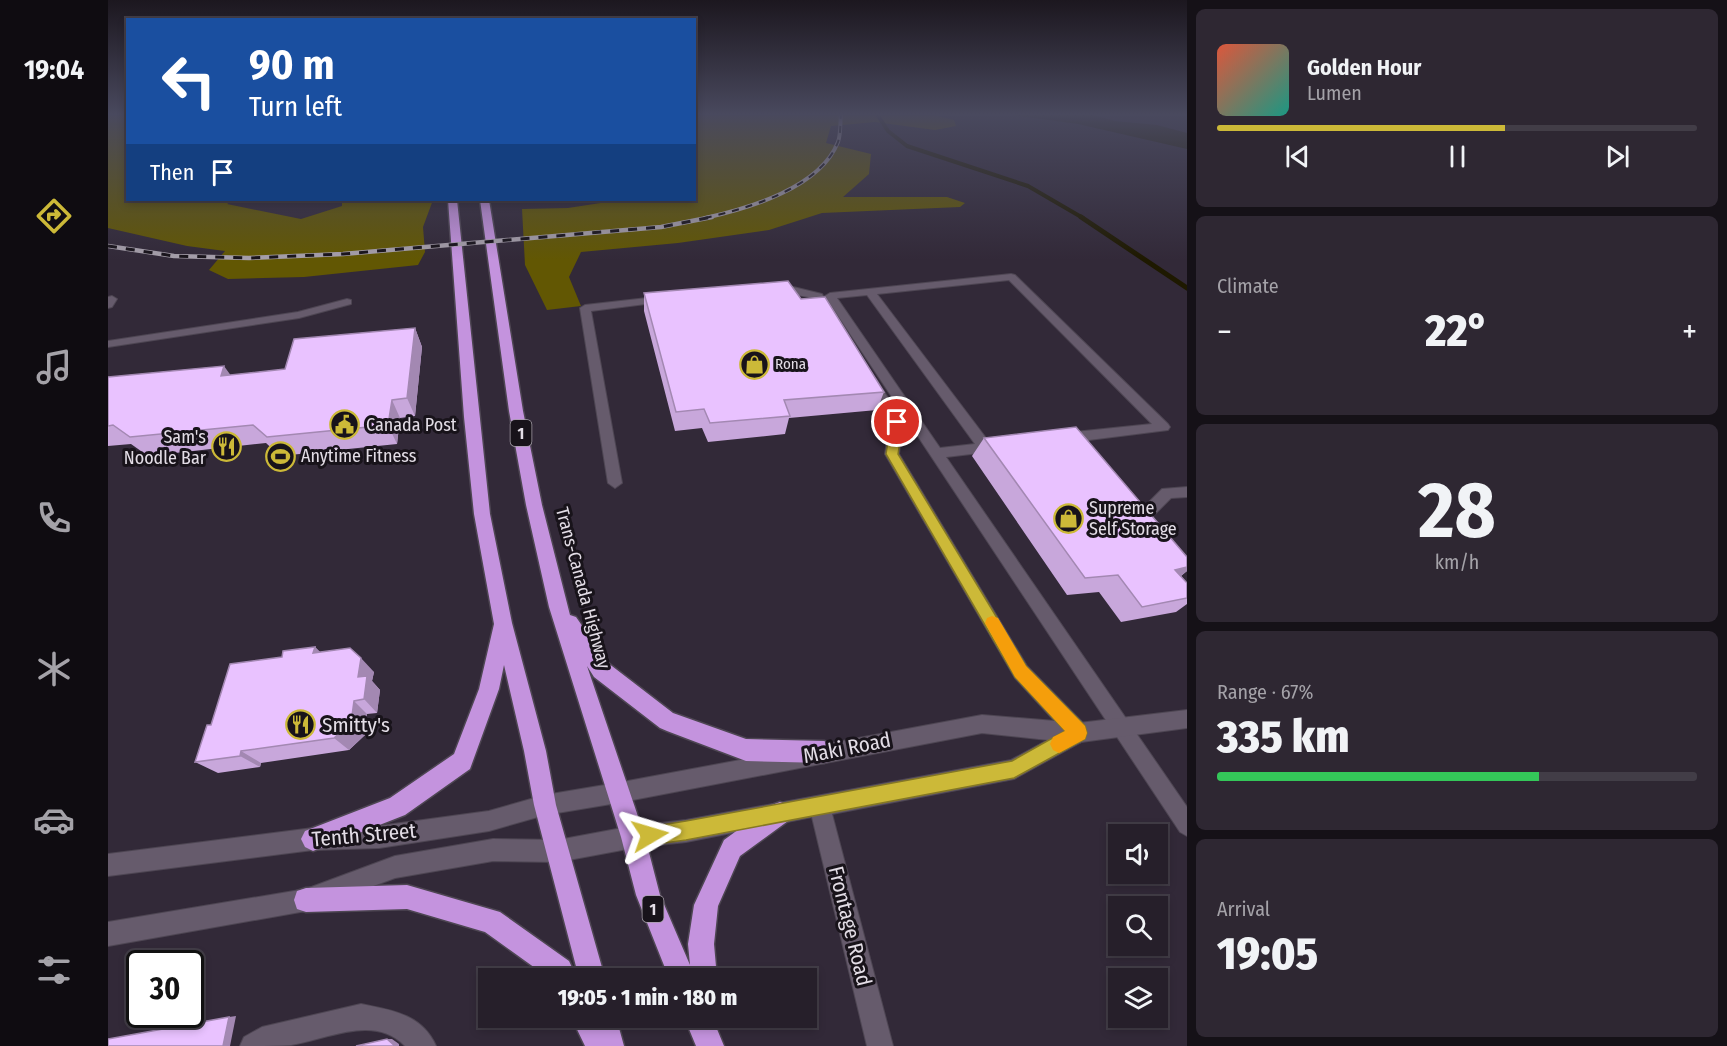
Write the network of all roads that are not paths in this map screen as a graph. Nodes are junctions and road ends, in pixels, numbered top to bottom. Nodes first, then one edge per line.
1 (452, 201) edge
2 (484, 201) edge
3 (762, 290) edge
4 (869, 291) junction
5 (679, 298) edge
6 (347, 302) dead end
7 (108, 344) edge
8 (854, 354) edge
9 (867, 374) edge
10 (1057, 439) edge
11 (1009, 445) edge
12 (985, 447) junction
13 (936, 453) junction
14 (615, 483) dead end
15 (1187, 492) edge
16 (1152, 538) edge
17 (558, 607) junction
18 (503, 622) junction
19 (1187, 719) edge
20 (1120, 727) junction
21 (1079, 733) junction
22 (824, 752) junction
23 (617, 793) junction
24 (545, 805) junction
25 (820, 806) junction
26 (780, 813) junction
27 (1187, 825) edge
28 (633, 837) junction
29 (313, 839) junction
30 (558, 851) junction
31 (108, 865) edge
32 (306, 900) junction
33 (108, 934) edge
34 (557, 968) edge
35 (589, 968) edge
36 (678, 968) edge
37 (704, 968) edge
38 (591, 1028) edge
39 (605, 1028) edge
40 (703, 1028) edge
41 (709, 1028) edge
42 (253, 1046) edge
43 (423, 1046) edge
44 (600, 1046) edge
45 (610, 1046) edge
46 (711, 1046) edge
47 (880, 1046) edge

1 - 18 highway
2 - 17 highway, Trans-Canada Highway / 1
3 - 8 street
4 - 10 street
4 - 12 street
4 - 13 street
5 - 14 street
6 - 7 street
9 - 21 street
11 - 12 street
12 - 13 street
13 - 20 street
15 - 16 street
17 - 22 highway
17 - 23 highway, Trans-Canada Highway / 1
18 - 24 highway
18 - 29 highway
19 - 20 street, Maki Road
20 - 21 street, Maki Road
20 - 27 street
21 - 22 street, Maki Road
21 - 25 street, Maki Road
22 - 23 street, Maki Road
23 - 24 street, Tenth Street
23 - 28 highway, Trans-Canada Highway / 1
24 - 29 street, Tenth Street
24 - 30 highway
25 - 26 street, Maki Road
25 - 47 street, Frontage Road
26 - 28 street, Maki Road
26 - 37 highway
28 - 30 street, Maki Road
28 - 36 highway, Trans-Canada Highway / 1
29 - 31 street, Tenth Street
30 - 32 street, Tenth Street
30 - 35 highway
32 - 33 street, Tenth Street
32 - 34 highway
38 - 44 highway
39 - 45 highway
40 - 46 highway
41 - 46 highway
42 - 43 street

